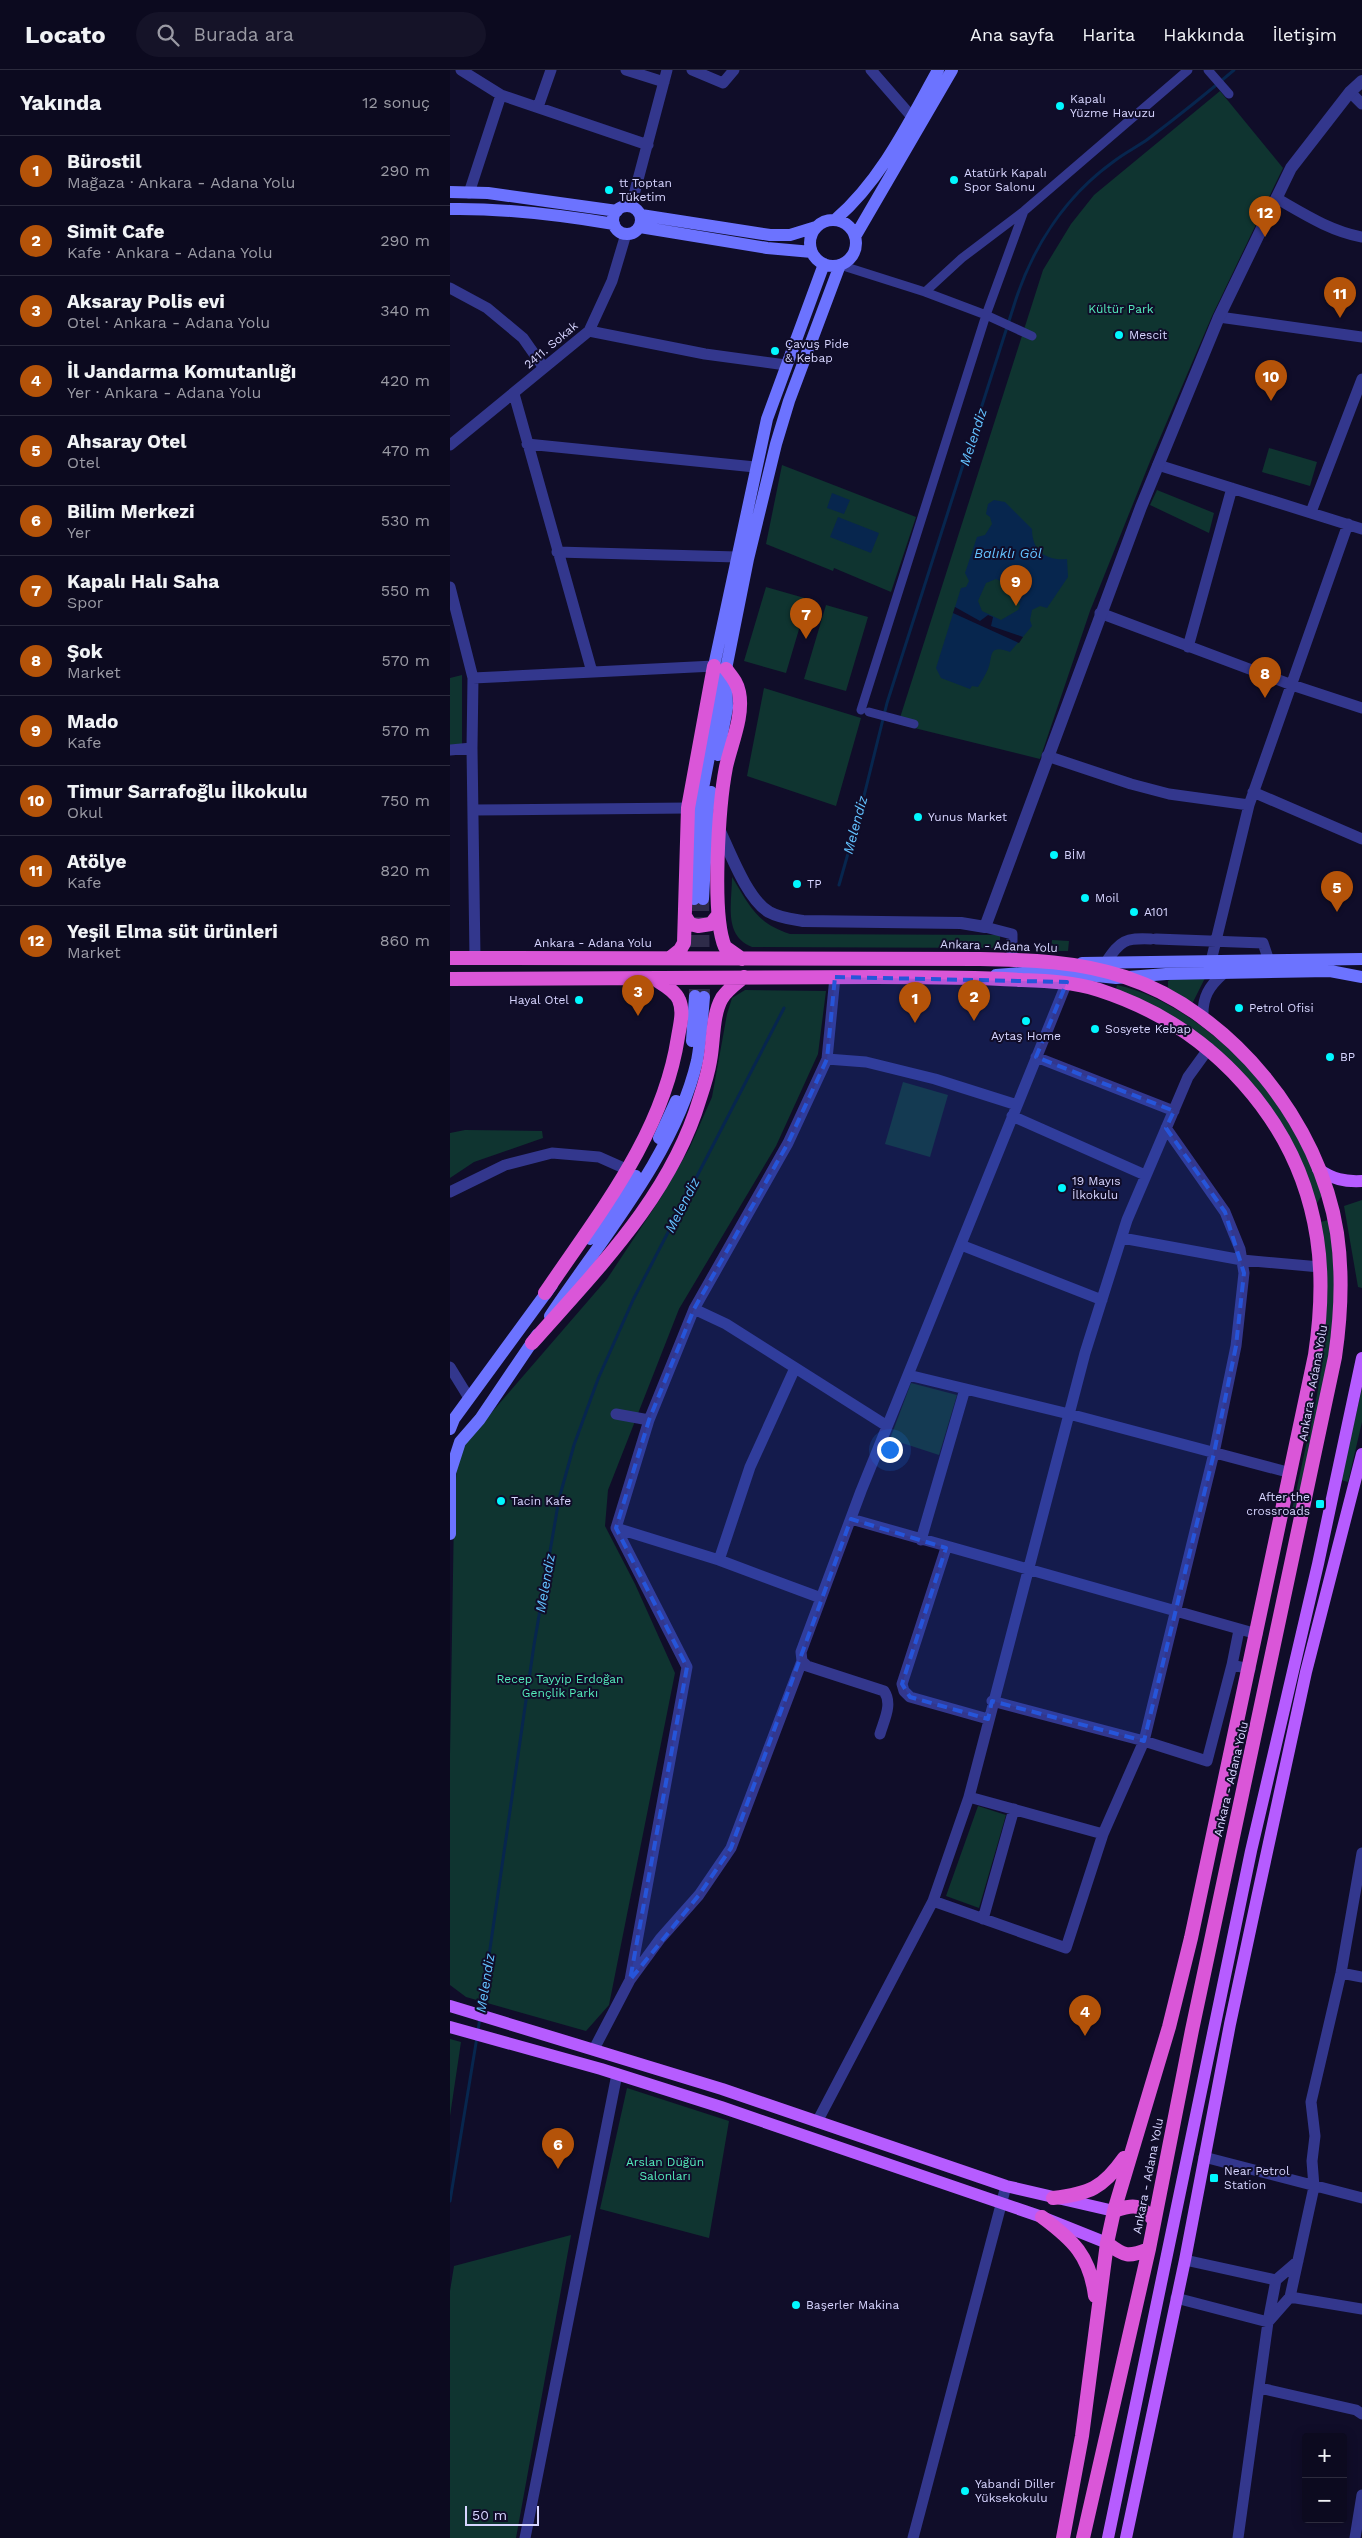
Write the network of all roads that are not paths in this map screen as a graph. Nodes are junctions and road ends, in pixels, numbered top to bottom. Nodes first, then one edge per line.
1 (461, 70) edge
2 (551, 70) edge
3 (626, 70) edge
4 (692, 70) edge
5 (734, 70) edge
6 (871, 70) edge
7 (938, 70) edge
8 (952, 70) edge
9 (1188, 70) edge
10 (1208, 70) edge
11 (666, 76) edge
12 (1362, 81) edge
13 (1350, 92) junction
14 (1229, 94) dead end
15 (501, 95) junction
16 (1362, 104) edge
17 (538, 107) junction
18 (912, 117) junction
19 (648, 145) junction
20 (450, 192) edge
21 (469, 193) junction
22 (1276, 198) junction
23 (450, 208) edge
24 (617, 210) junction
25 (1024, 210) junction
26 (637, 216) junction
27 (836, 219) junction
28 (614, 224) junction
29 (816, 227) junction
30 (626, 234) junction
31 (856, 235) junction
32 (1362, 237) edge
33 (812, 252) junction
34 (824, 264) junction
35 (840, 265) junction
36 (450, 288) edge
37 (925, 292) junction
38 (986, 315) junction
39 (1219, 317) junction
40 (589, 331) junction
41 (1032, 336) dead end
42 (1362, 337) edge
43 (786, 365) junction
44 (544, 368) junction
45 (1362, 379) edge
46 (514, 394) junction
47 (527, 444) junction
48 (450, 445) edge
49 (1158, 465) junction
50 (755, 467) junction
51 (1232, 488) junction
52 (1311, 512) junction
53 (1348, 524) junction
54 (1362, 529) edge
55 (557, 552) junction
56 (737, 557) junction
57 (450, 588) edge
58 (1100, 613) junction
59 (1188, 647) junction
60 (720, 668) junction
61 (592, 672) junction
62 (473, 678) junction
63 (1292, 685) junction
64 (1362, 708) edge
65 (914, 724) dead end
66 (472, 748) junction
67 (450, 750) edge
68 (1047, 756) junction
69 (1253, 792) junction
70 (1248, 805) junction
71 (688, 808) junction
72 (473, 810) junction
73 (719, 829) junction
74 (1362, 839) edge
75 (698, 899) tunnel mouth
76 (718, 915) junction
77 (685, 916) junction
78 (985, 927) junction
79 (1216, 941) junction
80 (450, 958) edge
81 (476, 958) junction
82 (670, 958) junction
83 (742, 959) junction
84 (1362, 959) edge
85 (1012, 960) junction
86 (1269, 960) junction
87 (1211, 961) junction
88 (1106, 962) junction
89 (1073, 964) junction
90 (1224, 973) junction
91 (744, 977) junction
92 (835, 977) junction
93 (978, 977) junction
94 (1362, 977) edge
95 (652, 978) junction
96 (1127, 978) junction
97 (450, 979) edge
98 (1067, 982) junction
99 (1203, 1018) junction
100 (1208, 1048) junction
101 (1036, 1057) junction
102 (826, 1060) junction
103 (1174, 1110) junction
104 (1015, 1111) junction
105 (1166, 1128) junction
106 (626, 1169) junction
107 (1318, 1169) junction
108 (1145, 1175) junction
109 (1362, 1181) edge
110 (450, 1192) edge
111 (1122, 1238) junction
112 (961, 1245) junction
113 (1242, 1260) junction
114 (1320, 1267) junction
115 (544, 1293) junction
116 (1102, 1300) junction
117 (694, 1309) junction
118 (532, 1343) junction
119 (1362, 1358) edge
120 (450, 1367) edge
121 (795, 1368) junction
122 (908, 1375) junction
123 (965, 1389) junction
124 (470, 1398) junction
125 (616, 1414) dead end
126 (1069, 1414) junction
127 (648, 1420) junction
128 (887, 1426) junction
129 (450, 1429) edge
130 (1214, 1454) junction
131 (1362, 1454) edge
132 (1290, 1473) junction
133 (851, 1519) junction
134 (616, 1528) junction
135 (450, 1534) edge
136 (921, 1540) junction
137 (946, 1548) junction
138 (719, 1560) junction
139 (1027, 1570) junction
140 (821, 1598) junction
141 (1177, 1610) junction
142 (1240, 1630) junction
143 (1257, 1634) junction
144 (802, 1661) junction
145 (1232, 1665) junction
146 (1250, 1669) junction
147 (992, 1701) junction
148 (988, 1719) junction
149 (880, 1734) dead end
150 (1144, 1741) junction
151 (968, 1797) junction
152 (1014, 1809) junction
153 (1103, 1834) junction
154 (1362, 1853) edge
155 (933, 1901) junction
156 (983, 1919) junction
157 (1341, 1973) junction
158 (1362, 1977) edge
159 (630, 1980) junction
160 (452, 2007) edge
161 (451, 2027) edge
162 (594, 2049) junction
163 (618, 2074) junction
164 (817, 2122) junction
165 (1132, 2147) junction
166 (1204, 2157) junction
167 (1006, 2186) junction
168 (1314, 2187) junction
169 (1053, 2198) junction
170 (1362, 2198) edge
171 (1001, 2204) junction
172 (1114, 2210) junction
173 (1042, 2217) junction
174 (1154, 2220) junction
175 (1107, 2243) junction
176 (1149, 2249) junction
177 (1168, 2257) junction
178 (1185, 2260) junction
179 (1298, 2261) junction
180 (1276, 2280) junction
181 (1160, 2294) junction
182 (1290, 2297) junction
183 (1176, 2298) junction
184 (1362, 2309) edge
185 (1098, 2314) junction
186 (1268, 2322) junction
187 (1260, 2388) junction
188 (1362, 2414) edge
189 (1362, 2495) edge
190 (525, 2538) edge
191 (913, 2538) edge
192 (1063, 2538) edge
193 (1083, 2538) edge
194 (1108, 2538) edge
195 (1126, 2538) edge
196 (1238, 2538) edge
197 (1355, 2538) edge

1 - 15 street
2 - 17 street
3 - 11 street
4 - 5 street
6 - 18 street
7 - 18 main road
8 - 31 main road
9 - 25 street
10 - 14 street
11 - 19 street
12 - 13 street
13 - 16 street
13 - 22 street
15 - 17 street
15 - 21 street
17 - 19 street
18 - 27 main road
19 - 26 street
20 - 21 main road
21 - 24 main road
22 - 32 street
22 - 39 street
23 - 28 main road
24 - 26 main road
24 - 28 main road
25 - 37 street
25 - 38 street
26 - 29 main road
26 - 30 main road
26 - 33 main road
27 - 29 main road
27 - 31 main road
28 - 30 main road
29 - 33 main road
30 - 40 street, 2411. Sokak
31 - 35 main road
33 - 34 main road
34 - 35 main road
34 - 43 main road
35 - 37 street
35 - 60 main road
36 - 44 street
37 - 38 street
38 - 41 street
38 - 65 street
39 - 42 street
39 - 49 street
40 - 43 street
40 - 44 street, 2411. Sokak
43 - 50 main road
44 - 46 street, 2411. Sokak
45 - 52 street
46 - 47 street
46 - 48 street, 2411. Sokak
47 - 50 street
47 - 55 street
49 - 51 street
49 - 58 street
50 - 56 main road
51 - 52 street
51 - 59 street
52 - 53 street
53 - 54 street
53 - 63 street
55 - 56 street
55 - 61 street
56 - 60 main road
57 - 62 street
58 - 59 street
58 - 68 street
59 - 63 street
60 - 61 street
60 - 71 highway
60 - 73 highway
60 - 75 main road
61 - 62 street
62 - 66 street
63 - 64 street
63 - 69 street
66 - 67 street
66 - 72 street
68 - 70 street
68 - 78 street
69 - 70 street
69 - 74 street
70 - 79 street
71 - 72 street
71 - 77 highway
72 - 81 street
73 - 76 highway
73 - 78 street
76 - 77 highway
76 - 83 highway
77 - 82 highway
78 - 85 street
79 - 86 street
79 - 87 street
79 - 88 street
80 - 81 highway, Ankara - Adana Yolu
81 - 82 highway, Ankara - Adana Yolu
82 - 83 highway, Ankara - Adana Yolu
83 - 85 highway, Ankara - Adana Yolu
84 - 86 main road
85 - 89 highway, Ankara - Adana Yolu
86 - 87 main road
87 - 88 main road
88 - 89 main road
89 - 96 highway, Ankara - Adana Yolu
90 - 94 main road
90 - 96 main road
90 - 99 street
91 - 92 highway, Ankara - Adana Yolu
91 - 95 highway, Ankara - Adana Yolu
91 - 118 highway
92 - 93 highway, Ankara - Adana Yolu
92 - 102 street
93 - 96 main road
93 - 98 highway, Ankara - Adana Yolu
95 - 97 highway, Ankara - Adana Yolu
95 - 106 highway
96 - 99 highway, Ankara - Adana Yolu
98 - 100 highway, Ankara - Adana Yolu
98 - 101 street
99 - 107 highway, Ankara - Adana Yolu
100 - 103 street
100 - 114 highway, Ankara - Adana Yolu
101 - 103 street
101 - 104 street
102 - 104 street
102 - 117 street
103 - 105 street
104 - 108 street
104 - 112 street
105 - 108 street
105 - 113 street
106 - 110 street
106 - 115 highway
107 - 109 main road
107 - 174 highway, Ankara - Adana Yolu
108 - 111 street
111 - 113 street
111 - 116 street
112 - 116 street
112 - 122 street
113 - 114 street
113 - 130 street
114 - 132 highway, Ankara - Adana Yolu
115 - 118 main road
115 - 124 main road
116 - 126 street
117 - 121 street
117 - 127 street
118 - 135 main road
119 - 177 main road
120 - 124 street
121 - 128 street
121 - 138 street
122 - 123 street
122 - 128 street
123 - 126 street
123 - 136 street
124 - 129 main road
125 - 127 street
126 - 130 street
126 - 139 street
127 - 134 street
128 - 133 street
130 - 132 street
130 - 141 street
131 - 166 main road
132 - 143 highway, Ankara - Adana Yolu
133 - 136 street
133 - 140 street
134 - 138 street
134 - 159 street
136 - 137 street
137 - 139 street
137 - 148 street
138 - 140 street
139 - 141 street
139 - 147 street
140 - 144 street
141 - 142 street
141 - 150 street
142 - 143 street
142 - 145 street
143 - 146 highway, Ankara - Adana Yolu
144 - 149 street
144 - 159 street
145 - 146 street
145 - 150 street
146 - 165 highway, Ankara - Adana Yolu
147 - 148 street
147 - 150 street
148 - 151 street
150 - 153 street
151 - 152 street
151 - 155 street
152 - 153 street
152 - 156 street
153 - 156 street
154 - 157 street
155 - 156 street
155 - 164 street
157 - 158 street
157 - 168 street
159 - 162 street
160 - 162 main road
161 - 163 main road
162 - 164 main road
163 - 171 main road
163 - 190 street
164 - 167 main road
165 - 169 highway
165 - 172 highway, Ankara - Adana Yolu
166 - 168 street
166 - 178 main road
167 - 169 main road
167 - 171 street
168 - 170 street
168 - 179 street
169 - 172 main road
171 - 173 main road
171 - 191 street
172 - 174 highway
172 - 175 highway, Ankara - Adana Yolu
173 - 175 main road
173 - 185 highway
174 - 176 highway, Ankara - Adana Yolu
175 - 176 highway
175 - 185 highway, Ankara - Adana Yolu
176 - 193 highway, Ankara - Adana Yolu
177 - 178 main road
177 - 181 main road
178 - 180 street
178 - 183 main road
179 - 180 street
179 - 182 street
180 - 186 street
181 - 183 main road
181 - 194 main road
182 - 184 street
182 - 186 street
183 - 186 street
183 - 195 main road
185 - 192 highway, Ankara - Adana Yolu
186 - 187 street
187 - 188 street
187 - 196 street
189 - 197 street

